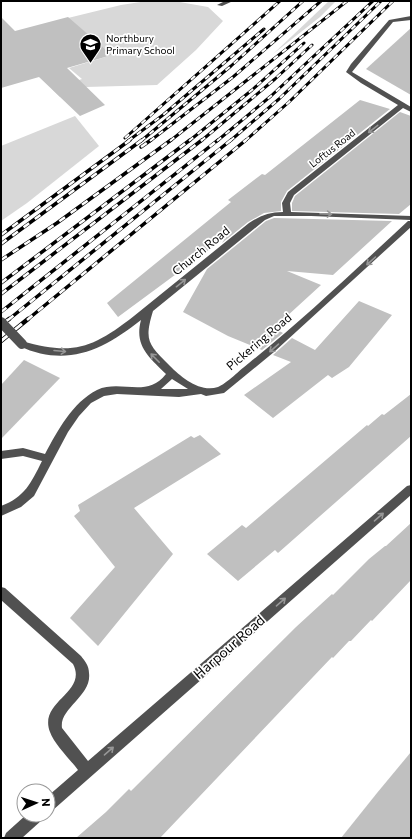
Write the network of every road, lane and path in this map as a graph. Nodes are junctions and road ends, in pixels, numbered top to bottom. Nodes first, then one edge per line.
1 (233, 2) edge
2 (220, 4) dead end
3 (411, 18) edge
4 (403, 105) junction
5 (411, 110) edge
6 (287, 214) junction
7 (411, 218) edge
8 (411, 223) edge
9 (151, 307) junction
10 (1, 322) edge
11 (171, 373) junction
12 (140, 391) junction
13 (200, 391) junction
14 (1, 455) edge
15 (48, 459) junction
16 (411, 489) edge
17 (1, 511) edge
18 (1, 592) edge
19 (87, 770) junction
20 (56, 798) edge
21 (28, 823) edge
22 (11, 838) edge

1 - 2 street
3 - 4 street
4 - 5 street
4 -> 6 street, Loftus Road
6 -> 7 street, Church Road
9 -> 6 street, Church Road
8 -> 13 street, Pickering Road
10 -> 9 street, Church Road, bridge
11 -> 9 street
11 - 12 street
11 - 13 street
12 - 13 street, Pickering Road
12 - 15 street, Pickering Road
14 - 15 street
15 - 17 street, Pickering Road
19 -> 16 street, Harpour Road
18 - 19 street
19 - 20 street, Harpour Road
21 - 22 street

